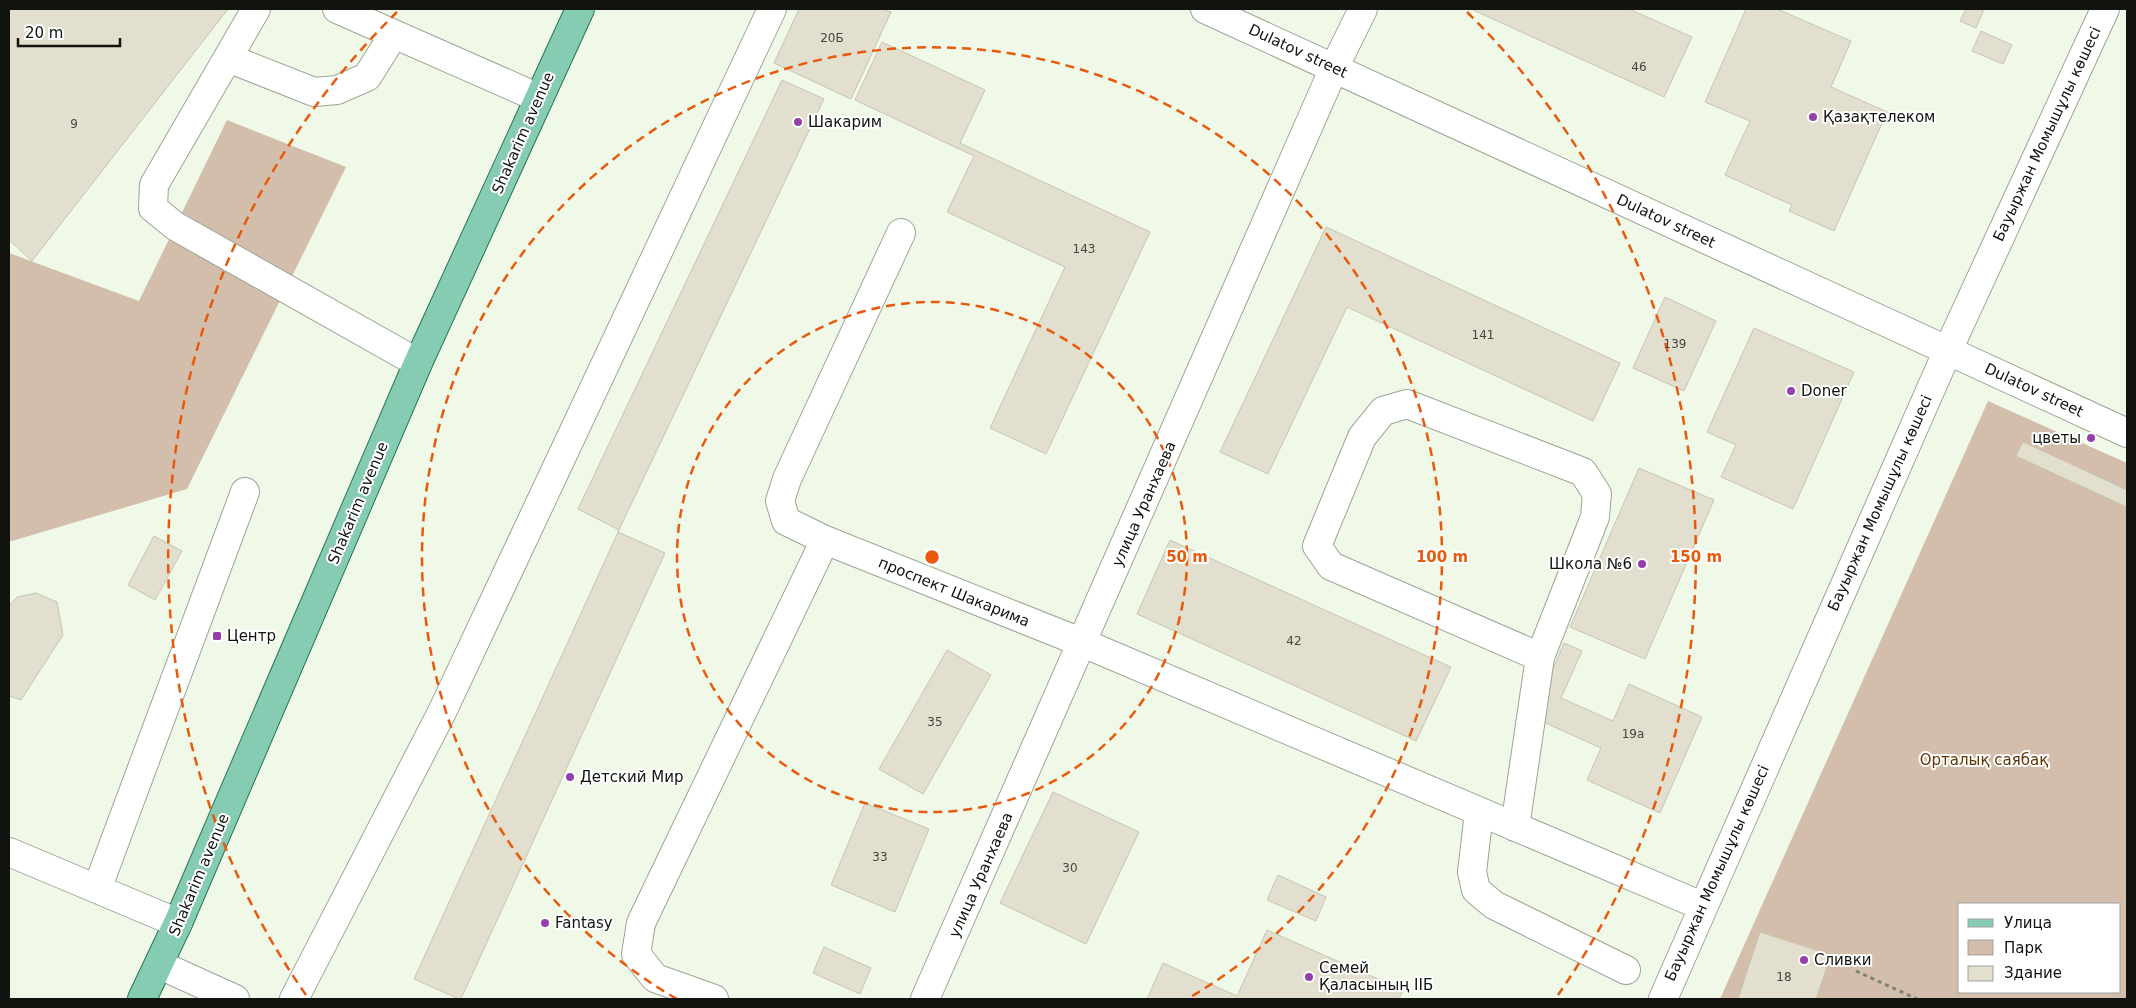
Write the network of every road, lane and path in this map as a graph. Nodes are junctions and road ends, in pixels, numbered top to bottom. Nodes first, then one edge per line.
1 (256, 9) edge
2 (337, 9) edge
3 (580, 9) edge
4 (772, 9) edge
5 (1205, 9) edge
6 (1363, 9) edge
7 (2105, 9) edge
8 (394, 34) junction
9 (228, 58) junction
10 (1334, 68) junction
11 (539, 98) junction
12 (901, 233) dead end
13 (1948, 350) junction
14 (418, 363) junction
15 (2127, 433) edge
16 (245, 492) dead end
17 (825, 540) junction
18 (1083, 643) junction
19 (1540, 657) junction
20 (1479, 812) junction
21 (1515, 827) junction
22 (9, 852) edge
23 (97, 889) junction
24 (1702, 906) junction
25 (178, 923) junction
26 (160, 965) junction
27 (1626, 970) dead end
28 (1856, 972) dead end
29 (142, 999) edge
30 (235, 999) edge
31 (294, 999) edge
32 (714, 999) edge
33 (925, 999) edge
34 (1662, 999) edge
35 (1917, 999) edge

1 - 9 street
2 - 8 street
3 - 11 main road, Shakarim avenue
4 - 31 street
5 - 10 street, Dulatov street
6 - 10 street, улица Уранхаева
7 - 13 street, Бауыржан Момышұлы көшесі
8 - 9 street
8 - 11 street
9 - 14 street
10 - 13 street, Dulatov street
10 - 18 street, улица Уранхаева
11 - 14 main road, Shakarim avenue
12 - 17 street, проспект Шакарима
13 - 15 street, Dulatov street
13 - 24 street, Бауыржан Момышұлы көшесі
14 - 25 main road, Shakarim avenue
16 - 23 street
17 - 18 street, проспект Шакарима
17 - 32 street
18 - 20 street, проспект Шакарима
18 - 33 street, улица Уранхаева
19 - 19 street
19 - 21 street
20 - 21 street, проспект Шакарима
20 - 27 street
21 - 24 street, проспект Шакарима
22 - 23 street
23 - 25 street
24 - 34 street, Бауыржан Момышұлы көшесі
25 - 26 main road, Shakarim avenue
26 - 29 main road, Shakarim avenue
26 - 30 street
28 - 35 path

